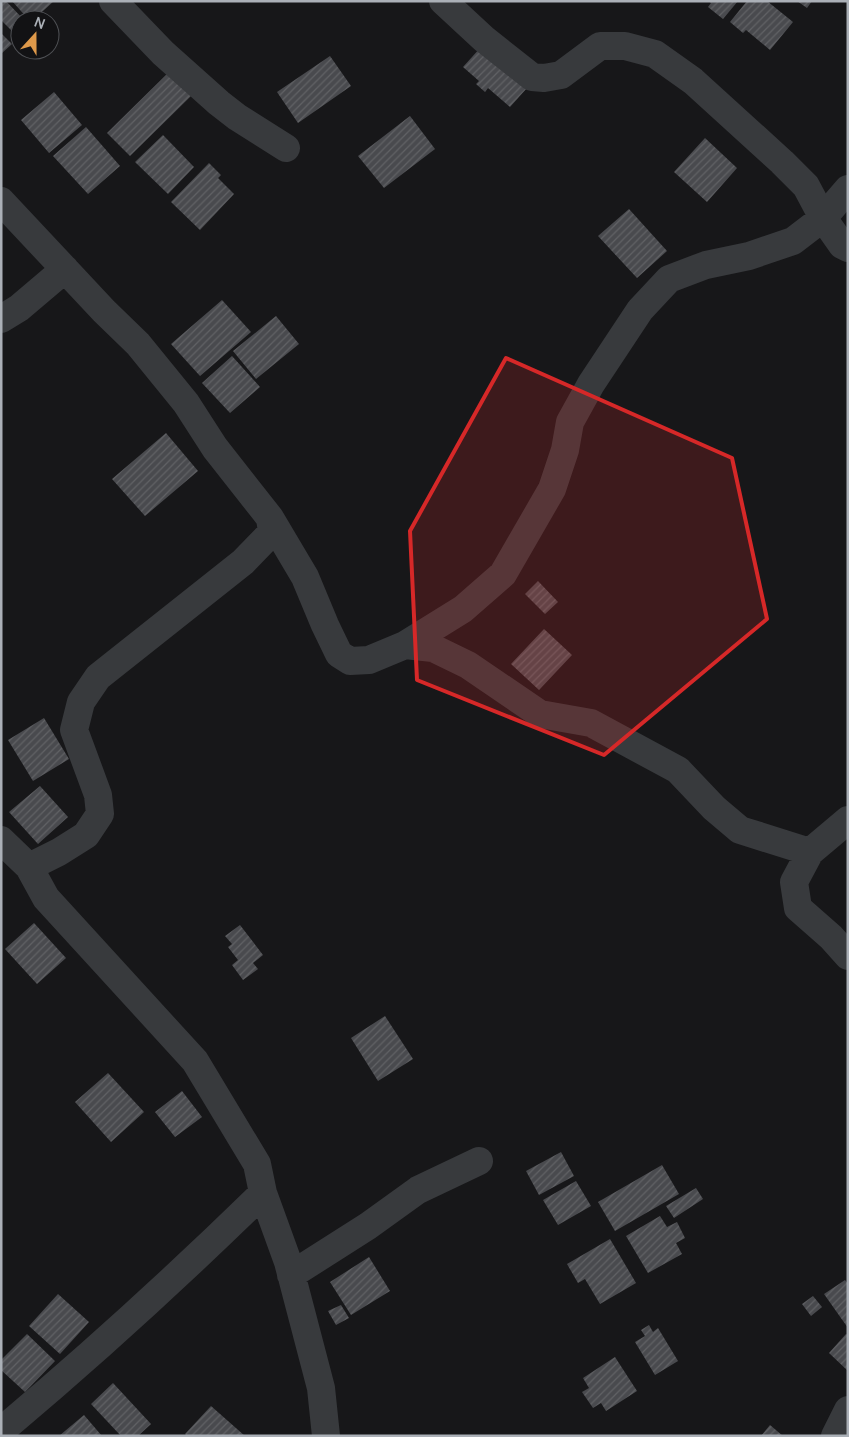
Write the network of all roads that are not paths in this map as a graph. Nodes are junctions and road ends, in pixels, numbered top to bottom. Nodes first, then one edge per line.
1 (113, 1) edge
2 (443, 1) edge
3 (286, 148) dead end
4 (848, 189) edge
5 (1, 201) edge
6 (823, 218) junction
7 (848, 248) edge
8 (65, 269) junction
9 (1, 319) edge
10 (270, 518) junction
11 (405, 645) junction
12 (848, 820) edge
13 (2, 844) edge
14 (810, 852) junction
15 (29, 867) junction
16 (848, 956) edge
17 (479, 1161) dead end
18 (263, 1193) junction
19 (291, 1276) junction
20 (848, 1410) edge
21 (4, 1425) edge
22 (326, 1436) edge
23 (835, 1436) edge

1 - 3 street
2 - 6 street
4 - 6 street
5 - 8 street
6 - 7 street
6 - 11 street
8 - 9 street
8 - 10 street
10 - 11 street
10 - 15 street
11 - 14 street
12 - 14 street
13 - 15 street
14 - 16 street
15 - 18 street
17 - 19 street
18 - 19 street
18 - 21 street
19 - 22 street
20 - 23 street

